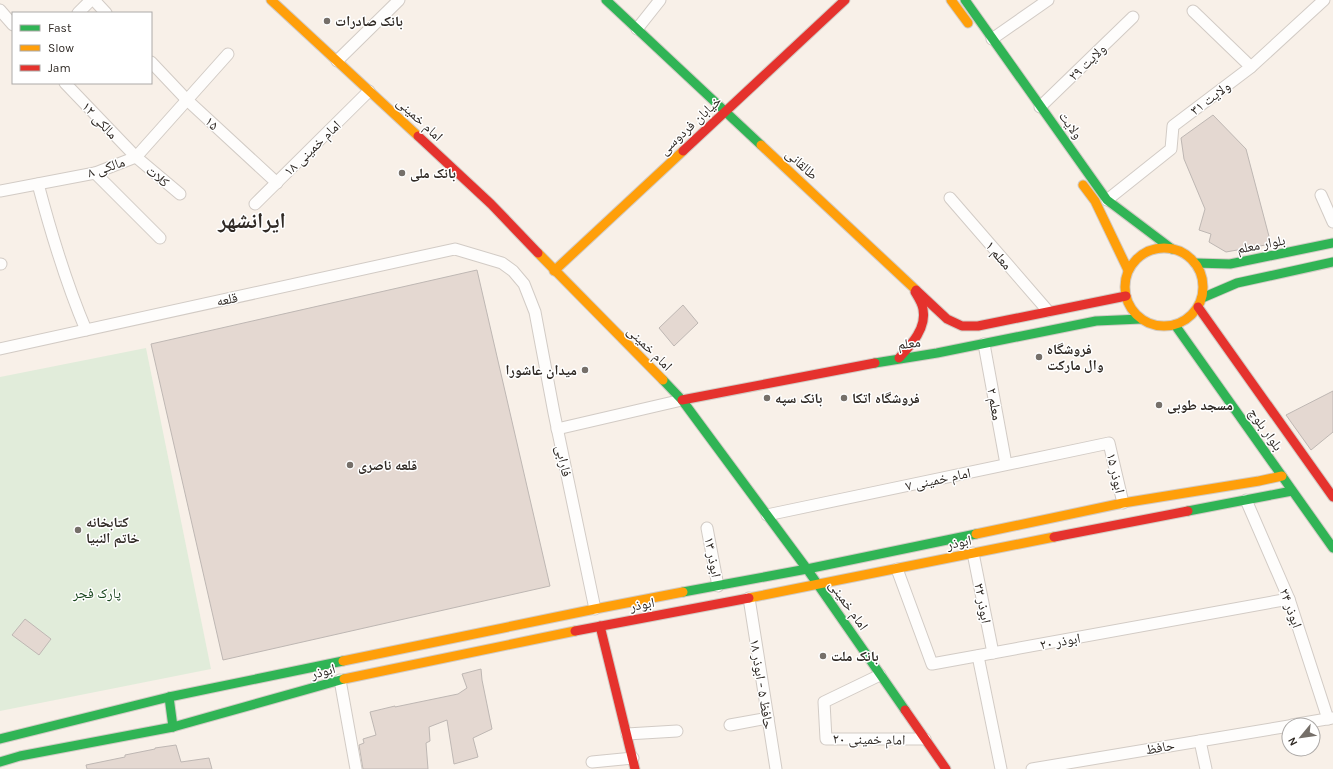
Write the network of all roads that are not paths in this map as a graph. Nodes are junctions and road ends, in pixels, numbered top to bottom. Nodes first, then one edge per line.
1 (92, 0) edge
2 (271, 0) edge
3 (399, 0) edge
4 (606, 0) edge
5 (660, 0) edge
6 (845, 0) edge
7 (951, 0) edge
8 (965, 0) edge
9 (1048, 0) edge
10 (1324, 0) edge
11 (0, 10) edge
12 (1193, 11) dead end
13 (79, 12) edge
14 (105, 12) edge
15 (1133, 18) dead end
16 (12, 24) edge
17 (637, 29) junction
18 (974, 31) dead end
19 (992, 39) junction
20 (228, 54) dead end
21 (337, 61) junction
22 (152, 63) edge
23 (1251, 67) junction
24 (66, 84) edge
25 (369, 91) junction
26 (186, 99) junction
27 (1040, 106) junction
28 (725, 111) junction
29 (136, 158) junction
30 (95, 173) junction
31 (1077, 176) dead end
32 (276, 183) junction
33 (38, 184) junction
34 (0, 191) edge
35 (180, 194) dead end
36 (1321, 195) dead end
37 (950, 198) dead end
38 (1107, 200) junction
39 (255, 204) dead end
40 (1333, 222) edge
41 (160, 238) dead end
42 (1333, 243) edge
43 (455, 249) joint
44 (1172, 249) junction
45 (1333, 262) edge
46 (1195, 263) junction
47 (1128, 270) junction
48 (554, 271) junction
49 (914, 289) junction
50 (1126, 296) junction
51 (1202, 298) junction
52 (1198, 307) junction
53 (1048, 311) junction
54 (1141, 319) junction
55 (1175, 325) junction
56 (86, 330) junction
57 (984, 344) junction
58 (0, 349) edge
59 (899, 358) junction
60 (682, 400) junction
61 (557, 429) junction
62 (1109, 443) joint
63 (1006, 464) junction
64 (1282, 476) junction
65 (1292, 491) junction
66 (1333, 497) edge
67 (1246, 500) junction
68 (1123, 503) junction
69 (767, 515) junction
70 (707, 528) dead end
71 (1333, 548) edge
72 (973, 553) junction
73 (807, 569) junction
74 (897, 569) junction
75 (818, 585) junction
76 (718, 586) junction
77 (749, 598) junction
78 (1289, 599) junction
79 (595, 609) junction
80 (600, 626) junction
81 (993, 653) junction
82 (978, 656) junction
83 (880, 675) junction
84 (340, 680) junction
85 (169, 697) junction
86 (768, 718) junction
87 (1330, 719) edge
88 (730, 725) dead end
89 (173, 727) junction
90 (1281, 727) edge
91 (677, 731) dead end
92 (627, 734) junction
93 (0, 739) edge
94 (925, 740) junction
95 (1200, 740) junction
96 (633, 758) junction
97 (0, 762) edge
98 (592, 762) dead end
99 (1077, 765) edge
100 (356, 769) edge
101 (635, 769) edge
102 (776, 769) edge
103 (946, 769) edge
104 (1001, 769) edge
105 (1032, 769) edge
106 (1206, 769) edge

1 - 13 street
1 - 14 street
2 - 21 main road, امام خمینی
3 - 21 street
4 - 17 main road, طالقانی
5 - 17 street
6 - 28 main road, خیابان فردوسی
7 - 18 main road
8 - 19 main road, ولایت
9 - 19 street
10 - 23 street, ولایت ۳۱
11 - 16 street
12 - 23 street
15 - 27 street, ولایت ۲۹
17 - 28 main road, طالقانی
19 - 27 main road, ولایت
20 - 26 street, مالکی ۸
21 - 25 main road, امام خمینی
22 - 26 street, ۱۵
23 - 38 street, ولایت ۳۱
24 - 29 street, مالکی ۱۲
25 - 32 street, امام خمینی ۱۸
25 - 48 main road, امام خمینی
26 - 29 street, مالکی ۸
26 - 32 street, ۱۵
27 - 38 main road, ولایت
28 - 48 main road, خیابان فردوسی
28 - 49 main road, طالقانی
29 - 30 street, مالکی ۸
29 - 35 street, کلات
30 - 33 street, مالکی ۸
30 - 41 street
31 - 47 main road
32 - 39 street, امام خمینی ۱۸
33 - 34 street, مالکی ۸
33 - 56 street
36 - 40 street
37 - 53 street, معلم ۱
38 - 44 main road, ولایت
42 - 46 main road, بلوار معلم
43 - 56 street, قلعه
43 - 61 street, فارابی
44 - 46 main road
44 - 47 main road
45 - 51 main road
46 - 51 main road
47 - 50 main road
48 - 60 main road, امام خمینی
49 - 53 main road, طالقانی
49 - 59 main road
50 - 53 main road
50 - 54 main road
51 - 52 main road
52 - 55 main road
52 - 66 main road, بلوار بلوچ
54 - 55 main road
54 - 57 main road, معلم
55 - 64 main road, بلوار بلوچ
56 - 58 street, قلعه
57 - 59 main road, معلم
57 - 63 street, معلم ۲
59 - 60 main road, معلم
60 - 61 street
60 - 69 main road, امام خمینی
61 - 79 street, فارابی
62 - 63 street, امام خمینی ۷
62 - 68 street, ابوذر ۱۵
63 - 69 street, امام خمینی ۷
64 - 65 main road, بلوار بلوچ
64 - 68 main road, ابوذر
65 - 67 main road, ابوذر
65 - 71 main road, بلوار بلوچ
67 - 72 main road, ابوذر
67 - 78 street, ابوذر ۲۴
68 - 73 main road, ابوذر
69 - 73 main road, امام خمینی
70 - 76 street, ابوذر ۱۳
72 - 74 main road, ابوذر
72 - 81 street, ابوذر ۲۲
73 - 75 main road, امام خمینی
73 - 76 main road, ابوذر
74 - 75 main road, ابوذر
74 - 82 street, ابوذر ۲۰
75 - 77 main road, ابوذر
75 - 83 main road, امام خمینی
76 - 79 main road, ابوذر
77 - 80 main road, ابوذر
77 - 86 street, حافظ ۵ - ابوذر ۱۸
78 - 81 street, ابوذر ۲۰
78 - 87 street, ابوذر ۲۴
79 - 85 main road, ابوذر
80 - 84 main road, ابوذر
80 - 92 main road
81 - 82 street, ابوذر ۲۰
82 - 104 street
83 - 94 main road, امام خمینی
83 - 94 street, امام خمینی ۲۰
84 - 89 main road, ابوذر
84 - 100 street
85 - 89 main road
85 - 93 main road, ابوذر
86 - 88 street
86 - 102 street, حافظ ۵ - ابوذر ۱۸
89 - 97 main road, ابوذر
90 - 95 street, حافظ
91 - 92 street
92 - 96 main road
94 - 103 main road, امام خمینی
95 - 99 street, حافظ
95 - 106 street
96 - 98 street
96 - 101 main road
99 - 105 street, حافظ

